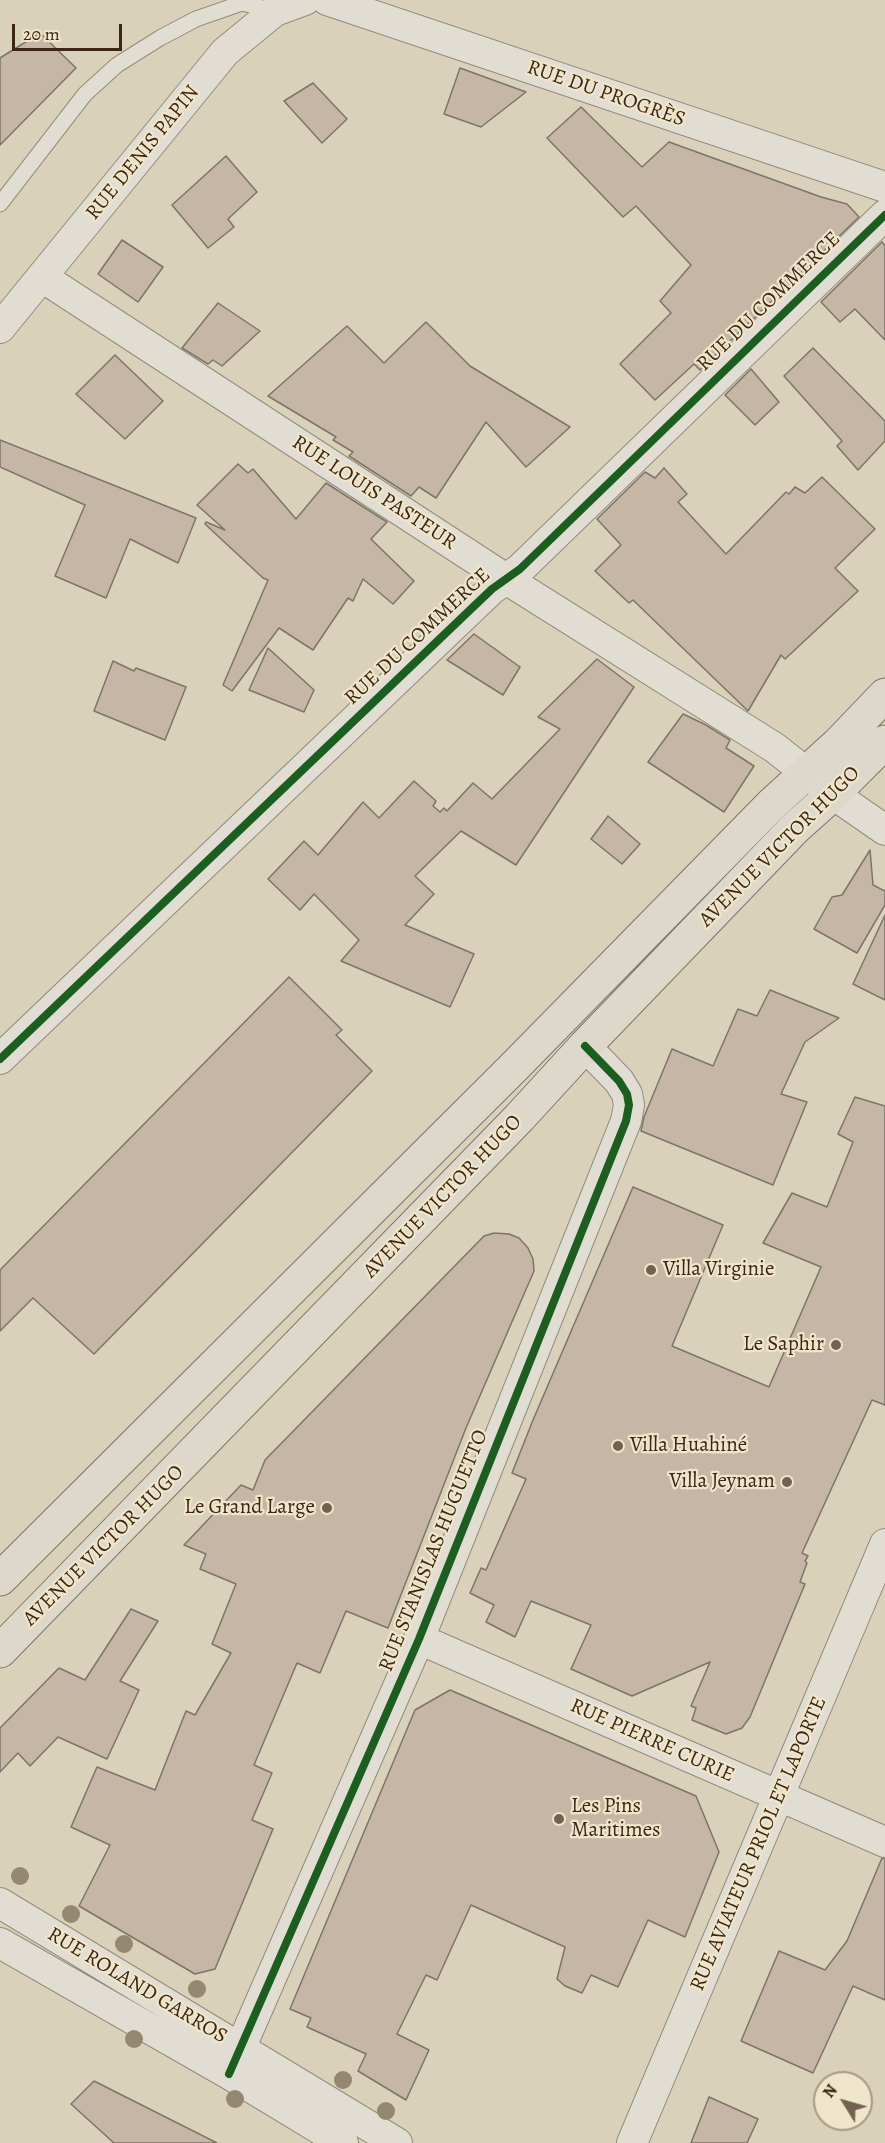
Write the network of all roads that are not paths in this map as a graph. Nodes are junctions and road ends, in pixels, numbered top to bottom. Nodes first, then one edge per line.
1 (305, 0) edge
2 (327, 0) edge
3 (275, 11) junction
4 (885, 188) edge
5 (0, 204) edge
6 (885, 215) edge
7 (42, 277) junction
8 (0, 328) edge
9 (506, 579) junction
10 (885, 695) edge
11 (885, 742) edge
12 (806, 774) junction
13 (833, 794) junction
14 (885, 830) edge
15 (585, 1046) junction
16 (0, 1059) edge
17 (885, 1544) edge
18 (0, 1579) edge
19 (419, 1639) junction
20 (0, 1652) edge
21 (778, 1797) junction
22 (885, 1842) edge
23 (0, 1903) edge
24 (0, 1943) edge
25 (235, 2061) junction
26 (343, 2143) edge
27 (397, 2143) edge
28 (632, 2143) edge

1 - 3 street, RUE DENIS PAPIN
2 - 4 street, RUE DU PROGRÈS
3 - 5 lane
3 - 7 street, RUE DENIS PAPIN
6 - 9 street, RUE DU COMMERCE
7 - 8 street, RUE DENIS PAPIN
7 - 9 street, RUE LOUIS PASTEUR
9 - 12 street, RUE LOUIS PASTEUR
9 - 16 street, RUE DU COMMERCE
10 - 12 main road, AVENUE VICTOR HUGO
11 - 13 main road, AVENUE VICTOR HUGO
12 - 13 street, RUE LOUIS PASTEUR
12 - 18 main road, AVENUE VICTOR HUGO
13 - 14 street, RUE LOUIS PASTEUR
13 - 15 main road, AVENUE VICTOR HUGO
15 - 19 street, RUE STANISLAS HUGUETTO
15 - 20 main road, AVENUE VICTOR HUGO
17 - 21 street, RUE AVIATEUR PRIOL ET LAPORTE
19 - 21 street, RUE PIERRE CURIE
19 - 25 street, RUE STANISLAS HUGUETTO
21 - 22 street, RUE PIERRE CURIE
21 - 28 street, RUE AVIATEUR PRIOL ET LAPORTE
23 - 25 street, RUE ROLAND GARROS
24 - 25 street, RUE ROLAND GARROS
25 - 26 street, RUE ROLAND GARROS
25 - 27 street, RUE ROLAND GARROS

